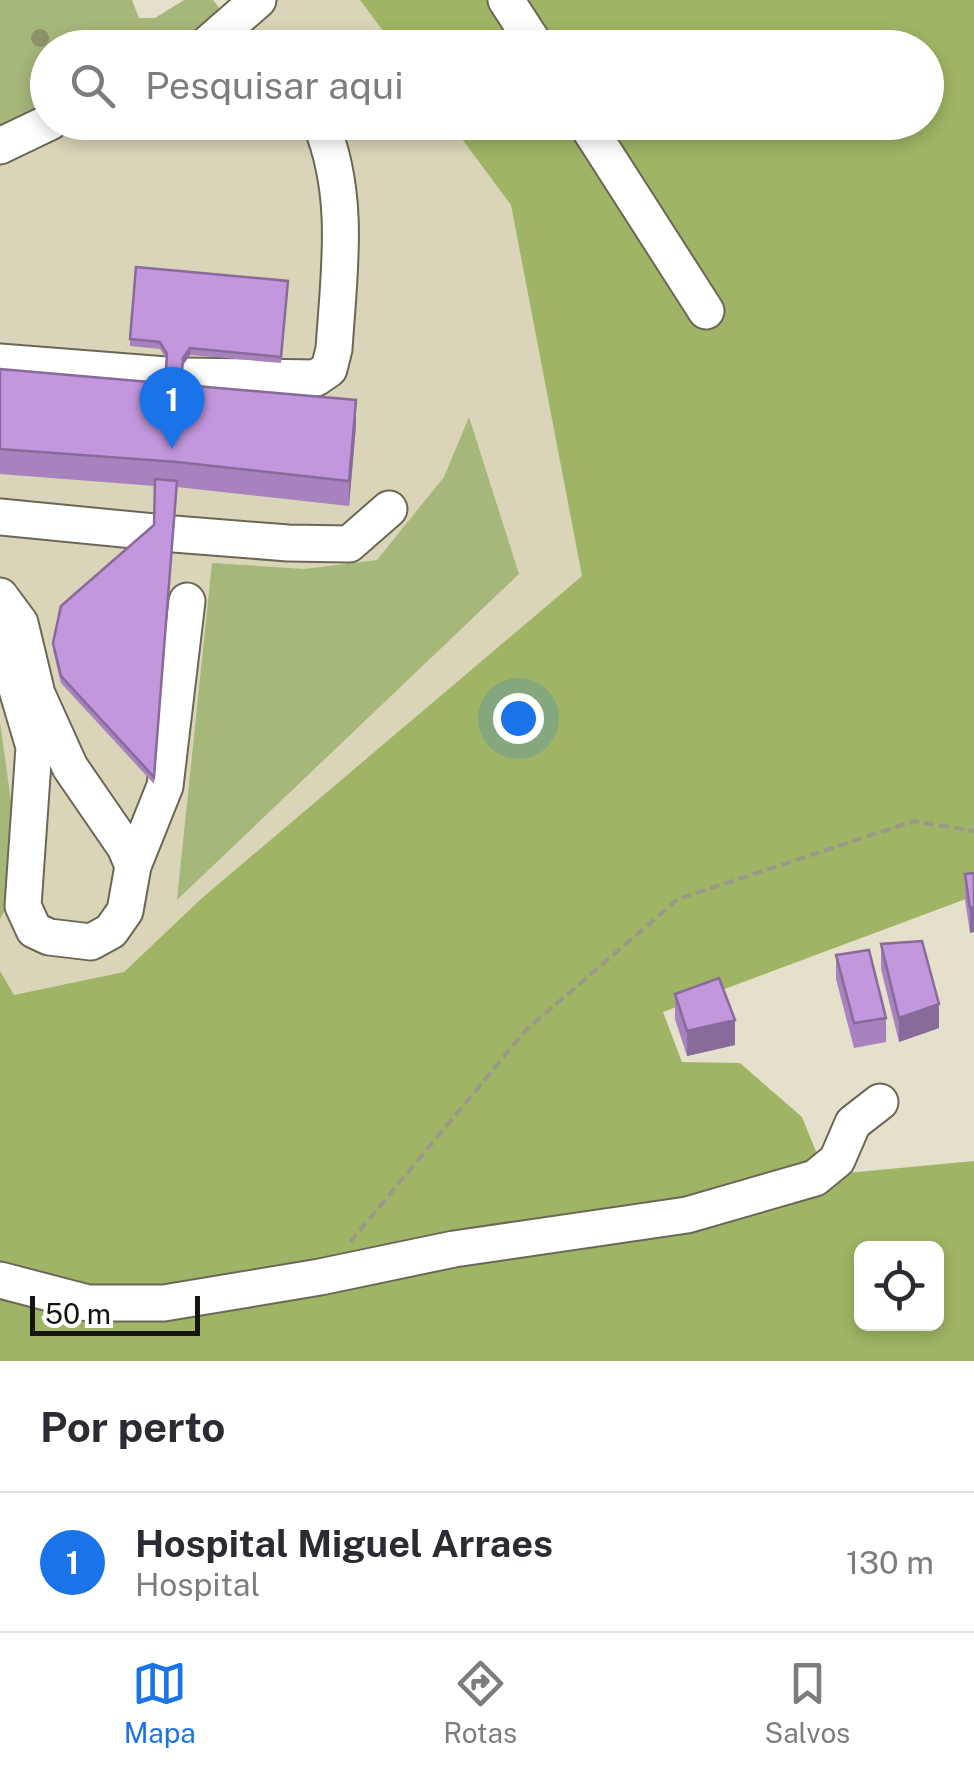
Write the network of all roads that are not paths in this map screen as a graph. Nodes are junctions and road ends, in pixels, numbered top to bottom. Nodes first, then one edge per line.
1 (258, 0) edge
2 (506, 0) edge
3 (233, 30) edge
4 (525, 30) edge
5 (30, 132) edge
6 (327, 140) edge
7 (597, 140) edge
8 (0, 146) edge
9 (706, 311) dead end
10 (0, 362) edge
11 (388, 509) dead end
12 (0, 517) edge
13 (0, 596) edge
14 (187, 601) dead end
15 (0, 632) edge
16 (133, 866) junction
17 (880, 1102) dead end
18 (0, 1280) edge

1 - 3 street
2 - 4 street
5 - 8 street
6 - 10 street
7 - 9 street
11 - 12 street
13 - 16 street
14 - 16 street
15 - 16 street
17 - 18 street

